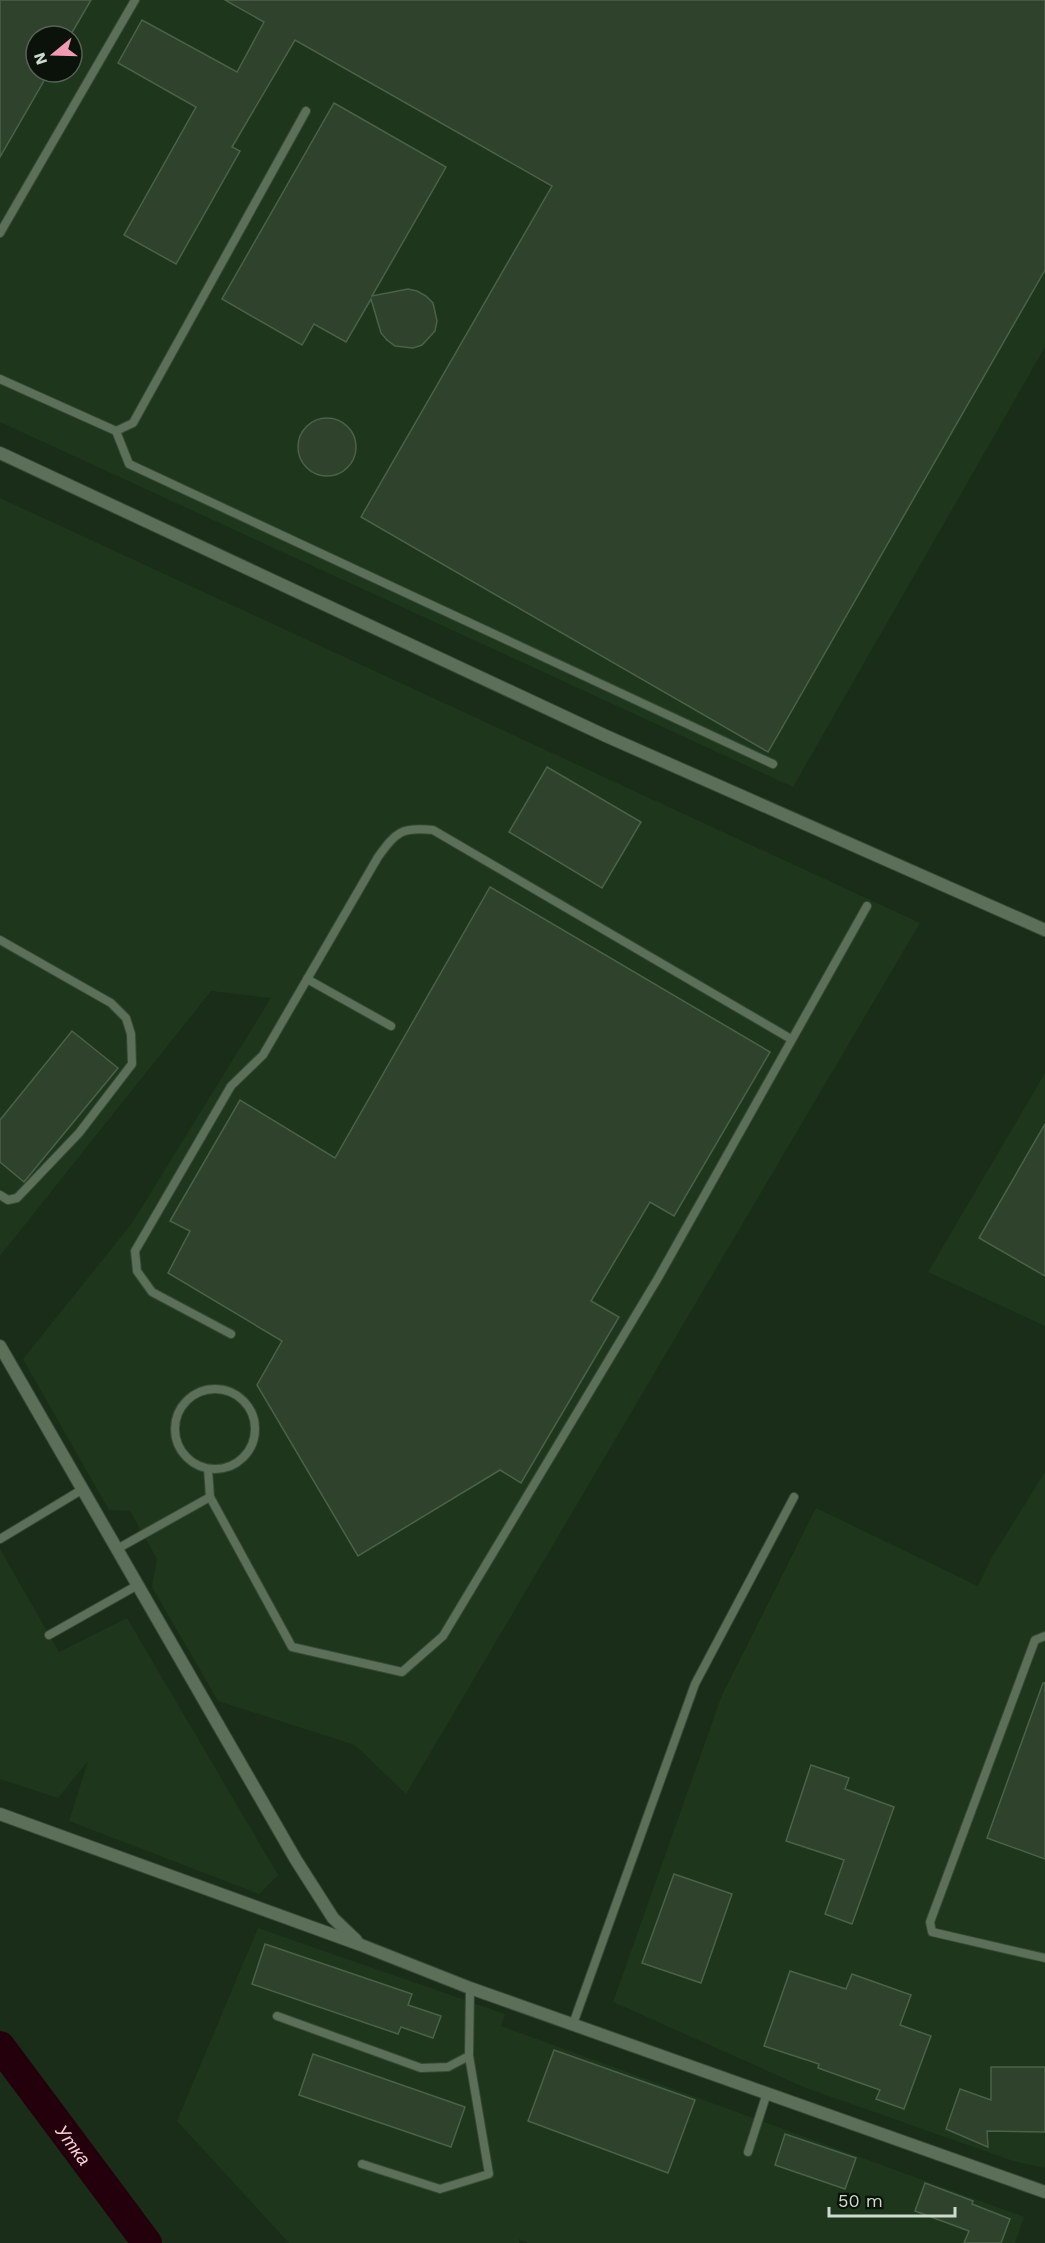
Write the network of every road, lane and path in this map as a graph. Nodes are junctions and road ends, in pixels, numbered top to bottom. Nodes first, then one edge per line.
1 (135, 0) edge
2 (306, 111) dead end
3 (0, 233) edge
4 (0, 379) edge
5 (116, 431) junction
6 (0, 453) edge
7 (773, 764) dead end
8 (867, 906) dead end
9 (1045, 930) edge
10 (0, 940) edge
11 (307, 979) junction
12 (391, 1026) dead end
13 (792, 1038) junction
14 (0, 1195) edge
15 (231, 1334) dead end
16 (0, 1346) edge
17 (208, 1469) junction
18 (83, 1489) junction
19 (210, 1497) junction
20 (794, 1497) dead end
21 (0, 1539) edge
22 (117, 1549) junction
23 (136, 1586) junction
24 (49, 1635) dead end
25 (1045, 1636) edge
26 (0, 1814) edge
27 (362, 1945) junction
28 (1045, 1958) edge
29 (470, 1988) junction
30 (277, 2016) dead end
31 (573, 2024) junction
32 (469, 2056) junction
33 (767, 2093) junction
34 (748, 2152) dead end
35 (362, 2164) dead end
36 (1045, 2192) edge

1 - 3 lane
2 - 5 lane
4 - 5 lane
5 - 7 lane
6 - 9 street
8 - 13 lane
10 - 14 lane
11 - 12 lane
11 - 13 lane
11 - 15 lane
13 - 19 lane
16 - 18 street
17 - 17 lane
17 - 19 lane
18 - 21 lane
18 - 22 street
19 - 22 lane
20 - 31 lane
22 - 23 street
23 - 24 lane
23 - 27 street
25 - 28 lane
26 - 27 street
27 - 29 street
29 - 31 street
29 - 32 lane
30 - 32 lane
31 - 33 street
32 - 35 lane
33 - 34 lane
33 - 36 street

